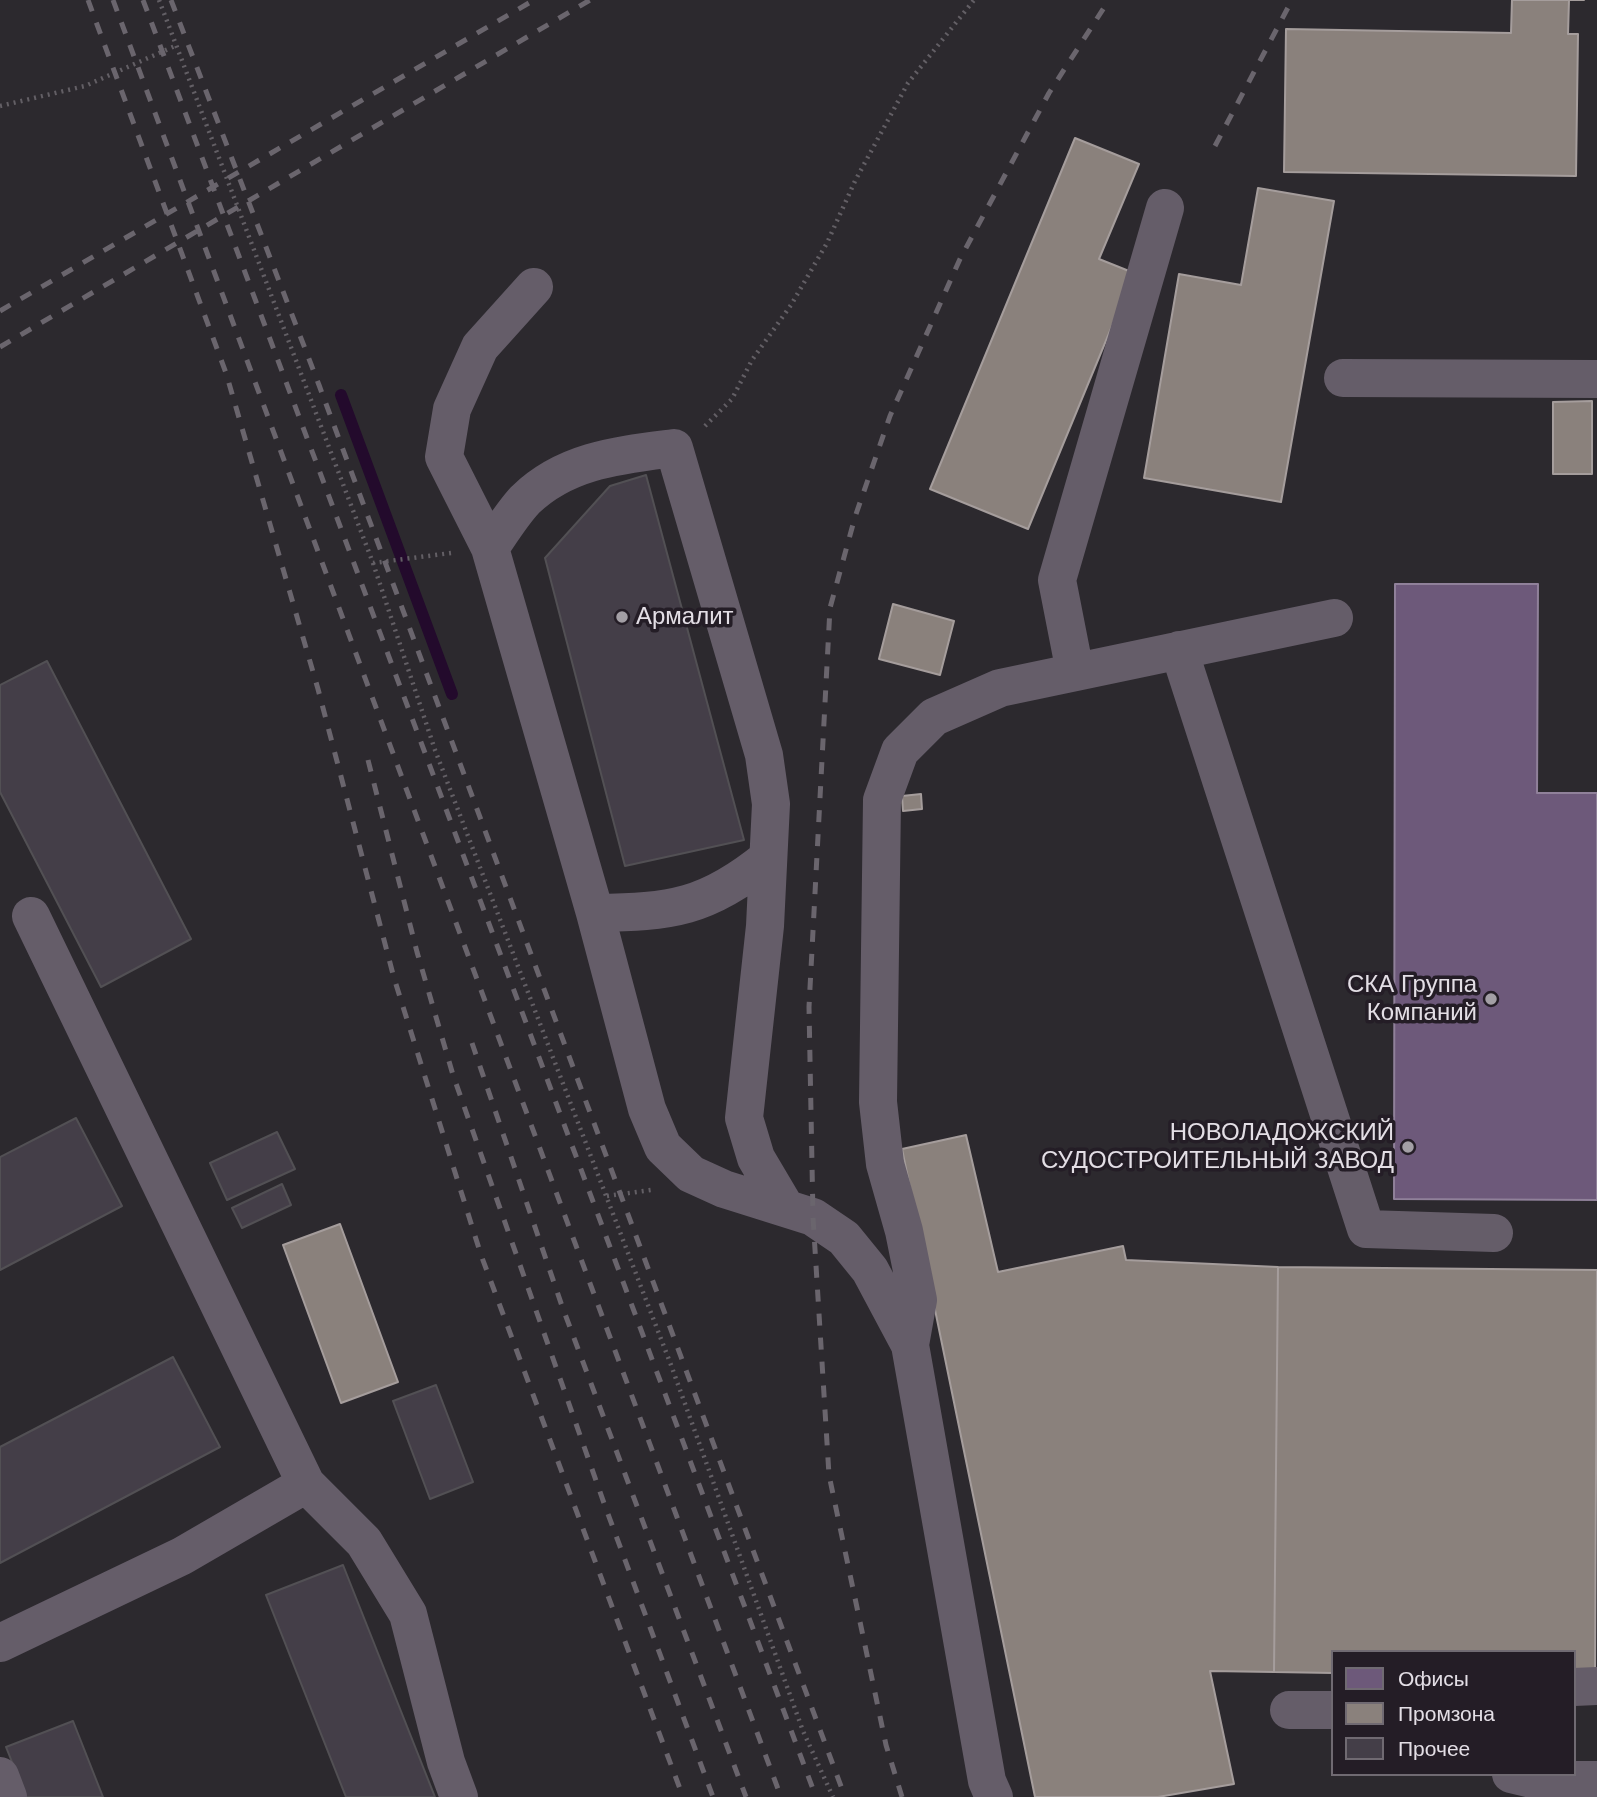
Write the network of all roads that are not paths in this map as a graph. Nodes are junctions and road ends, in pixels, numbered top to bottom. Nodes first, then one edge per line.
1 (1165, 208) dead end
2 (534, 286) dead end
3 (1343, 378) dead end
4 (1597, 379) edge
5 (490, 548) junction
6 (1334, 618) dead end
7 (1179, 650) junction
8 (1075, 672) junction
9 (768, 858) junction
10 (595, 913) junction
11 (32, 916) dead end
12 (785, 1207) junction
13 (1494, 1233) dead end
14 (910, 1345) junction
15 (306, 1484) junction
16 (0, 1643) edge
17 (1576, 1686) edge
18 (1597, 1686) edge
19 (1289, 1710) dead end
20 (1331, 1710) edge
21 (0, 1776) edge
22 (1519, 1776) edge
23 (1597, 1780) edge
24 (8, 1797) edge
25 (459, 1797) edge
26 (994, 1797) edge

1 - 8 lane
2 - 5 lane
3 - 4 lane
5 - 9 lane
5 - 10 lane
6 - 7 lane
7 - 8 lane
7 - 13 lane
8 - 14 lane
9 - 10 lane
9 - 12 lane
10 - 12 lane
11 - 15 lane
12 - 14 lane
14 - 26 lane
15 - 16 lane
15 - 25 lane
17 - 18 lane
19 - 20 lane
21 - 24 lane
22 - 23 lane

